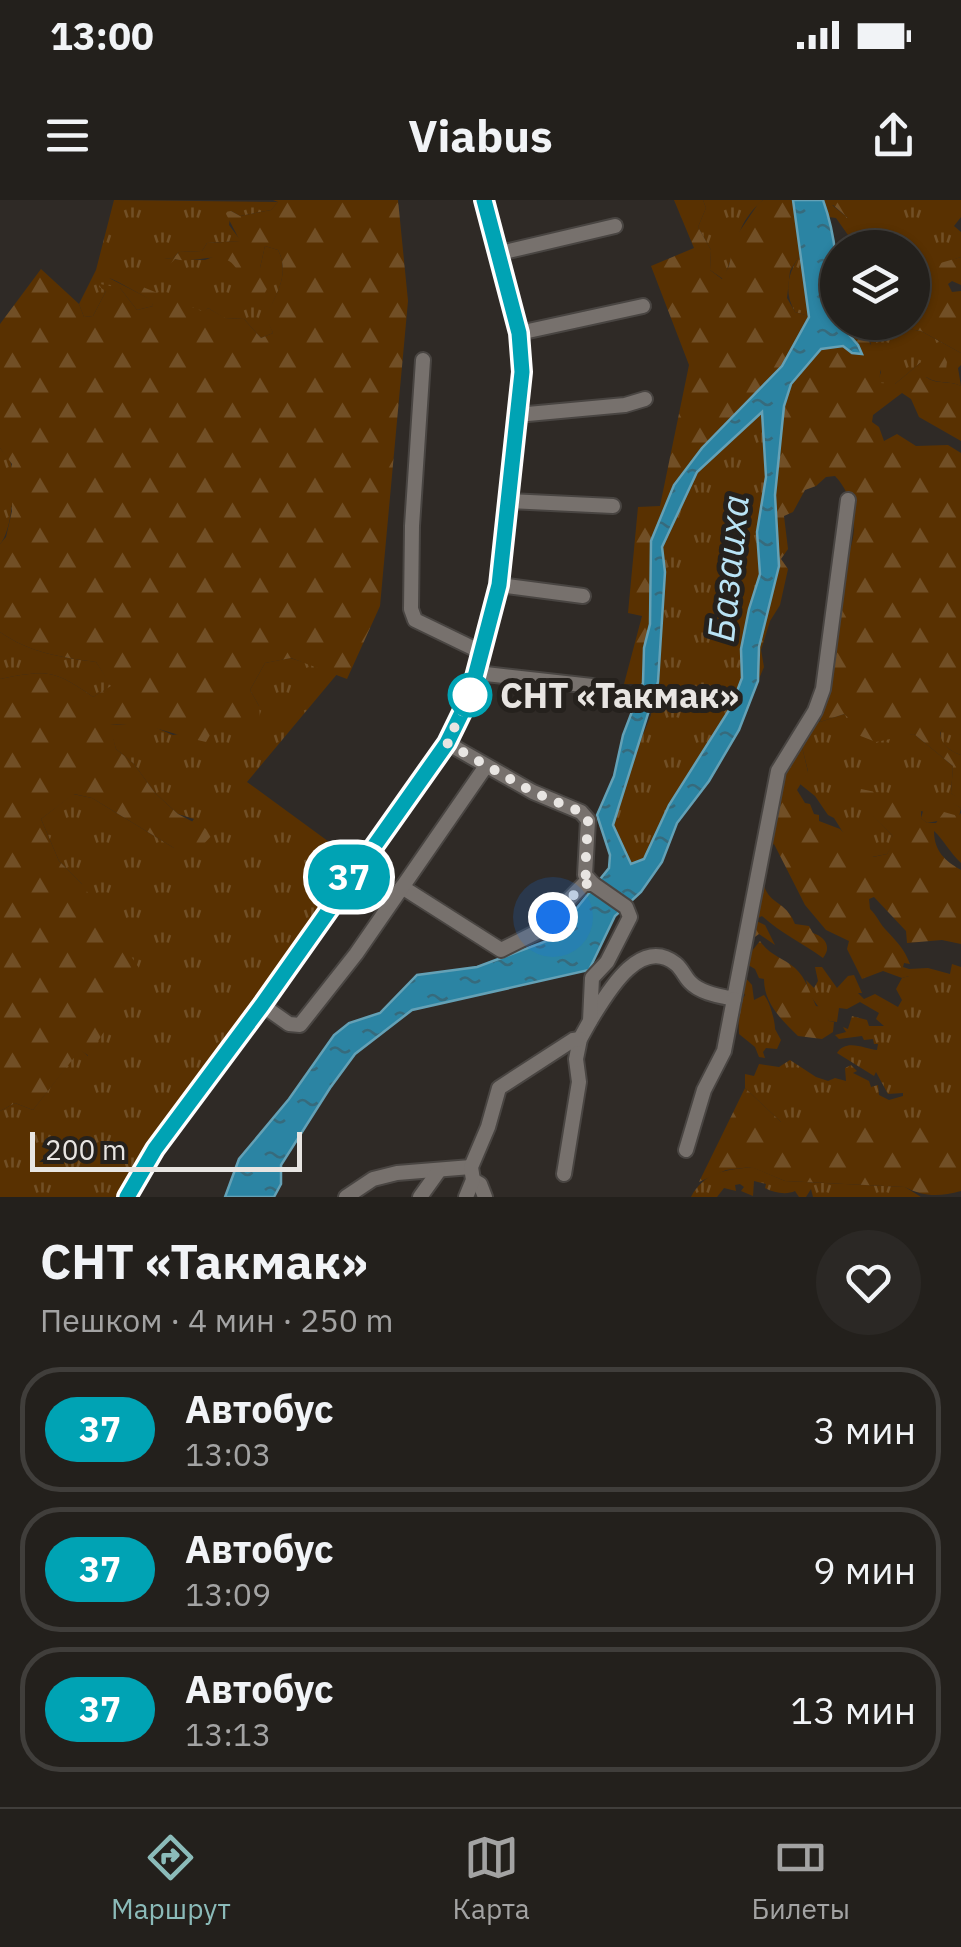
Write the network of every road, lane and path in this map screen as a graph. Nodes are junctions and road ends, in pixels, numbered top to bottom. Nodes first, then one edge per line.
1 (484, 200) edge
2 (615, 226) dead end
3 (500, 254) junction
4 (643, 306) dead end
5 (519, 333) junction
6 (424, 360) dead end
7 (645, 399) dead end
8 (518, 415) junction
9 (848, 500) dead end
10 (509, 501) junction
11 (614, 506) dead end
12 (499, 585) junction
13 (583, 596) dead end
14 (482, 652) junction
15 (477, 673) junction
16 (592, 686) dead end
17 (447, 743) junction
18 (486, 766) junction
19 (593, 884) junction
20 (402, 888) junction
21 (734, 999) junction
22 (262, 1005) junction
23 (590, 1022) junction
24 (580, 1039) junction
25 (686, 1150) dead end
26 (438, 1172) junction
27 (472, 1174) junction
28 (564, 1174) dead end
29 (127, 1197) edge
30 (346, 1197) edge
31 (420, 1197) edge
32 (466, 1197) edge
33 (485, 1197) edge

1 - 3 street
2 - 3 street
3 - 5 street
4 - 5 street
5 - 8 street
6 - 14 street
7 - 8 street
8 - 10 street
9 - 21 street
10 - 11 street
10 - 12 street
12 - 13 street
12 - 14 street
14 - 15 street
15 - 16 street
15 - 17 street
17 - 18 street
17 - 22 street
18 - 19 street
18 - 20 street
19 - 20 street
19 - 23 street
20 - 22 street
21 - 23 street
21 - 25 street
22 - 29 street
23 - 24 street
24 - 27 street
24 - 28 street
26 - 27 street
26 - 30 street
26 - 31 street
27 - 32 street
27 - 33 street

